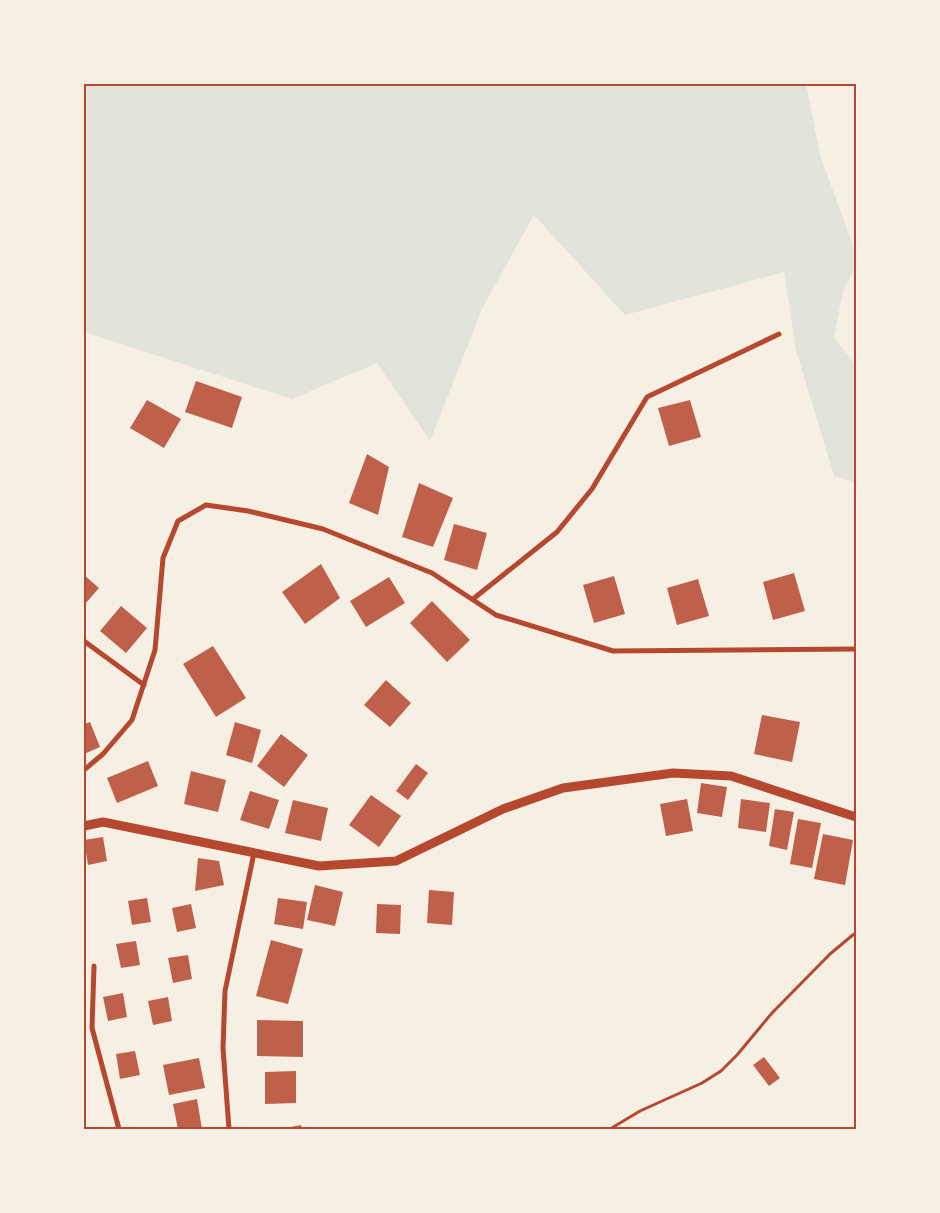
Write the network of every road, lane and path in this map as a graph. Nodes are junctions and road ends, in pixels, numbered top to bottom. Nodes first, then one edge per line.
1 (779, 334) dead end
2 (473, 599) junction
3 (84, 641) edge
4 (856, 649) edge
5 (144, 685) junction
6 (84, 770) edge
7 (856, 817) edge
8 (84, 826) edge
9 (254, 853) junction
10 (854, 934) dead end
11 (94, 966) dead end
12 (119, 1129) edge
13 (229, 1129) edge
14 (610, 1129) edge

1 - 2 street
2 - 4 street
2 - 5 street
3 - 5 street
5 - 6 street
7 - 9 street
8 - 9 street
9 - 13 street
10 - 14 path
11 - 12 street

